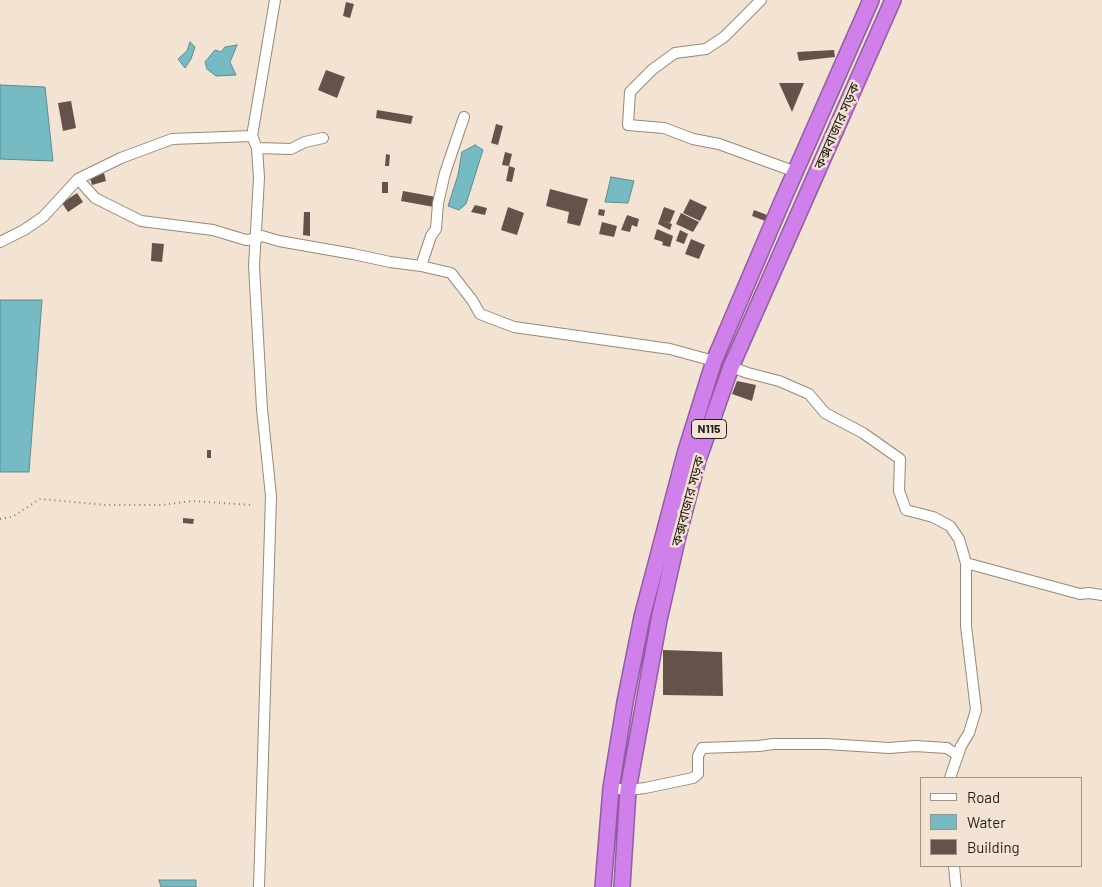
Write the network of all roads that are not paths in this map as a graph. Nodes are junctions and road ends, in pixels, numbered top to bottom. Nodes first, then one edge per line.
1 (275, 0) edge
2 (762, 0) edge
3 (871, 0) edge
4 (893, 0) edge
5 (464, 117) dead end
6 (252, 136) junction
7 (323, 138) dead end
8 (257, 148) junction
9 (796, 172) junction
10 (78, 179) junction
11 (255, 240) junction
12 (0, 242) edge
13 (421, 266) junction
14 (714, 361) junction
15 (731, 367) junction
16 (966, 564) junction
17 (1102, 595) edge
18 (957, 755) junction
19 (950, 777) edge
20 (611, 788) junction
21 (628, 790) junction
22 (954, 867) edge
23 (258, 887) edge
24 (602, 887) edge
25 (622, 887) edge
26 (956, 887) edge

1 - 6 street
2 - 9 street
3 - 9 highway, কক্সবাজার সড়ক / N115
4 - 15 highway, কক্সবাজার সড়ক / N115
5 - 13 street
6 - 8 street
6 - 10 street
7 - 8 street
8 - 11 street
9 - 14 highway, কক্সবাজার সড়ক / N115
10 - 11 street
10 - 12 street
11 - 13 street
11 - 23 street
13 - 14 street
14 - 20 highway, কক্সবাজার সড়ক / N115
15 - 16 street
15 - 21 highway, কক্সবাজার সড়ক / N115
16 - 17 street
16 - 18 street
18 - 19 street
18 - 21 street
20 - 21 street
20 - 24 highway, কক্সবাজার সড়ক / N115
21 - 25 highway, কক্সবাজার সড়ক / N115
22 - 26 street

